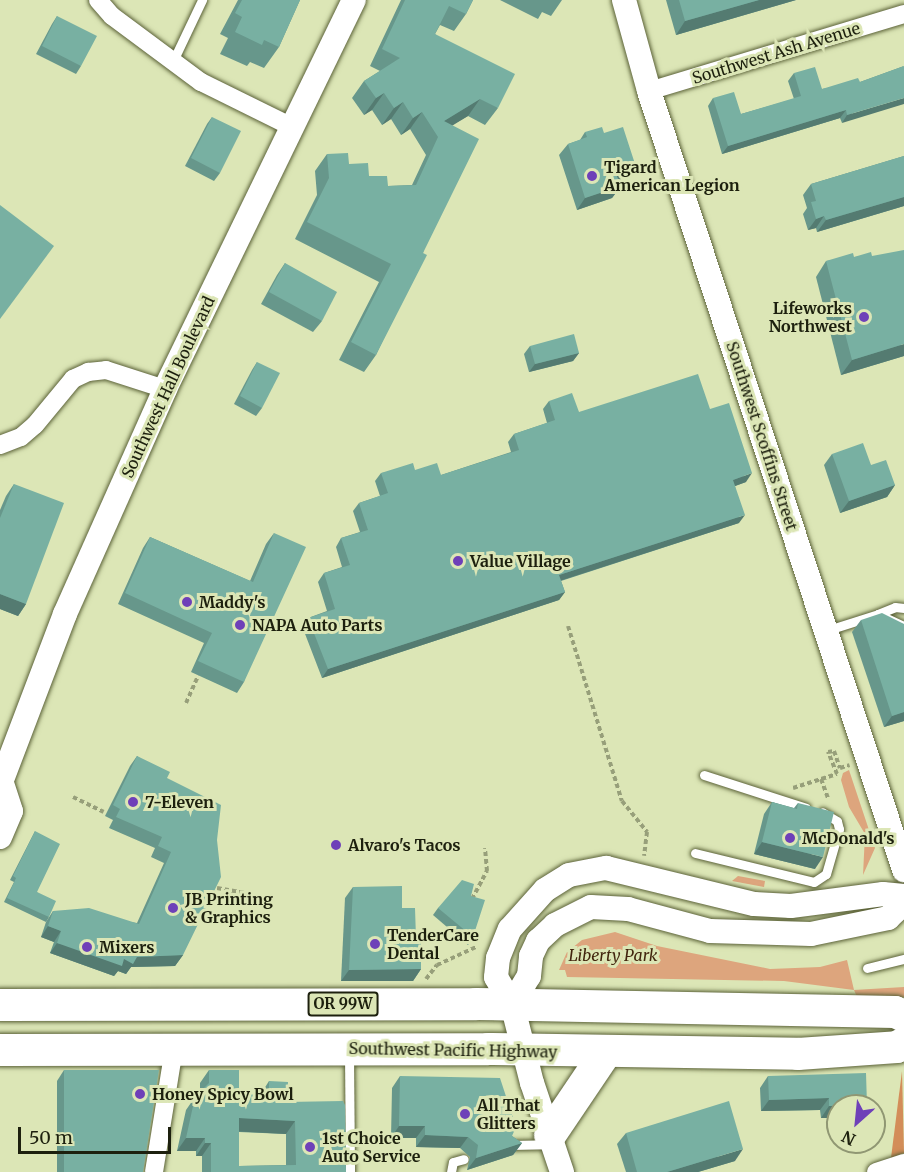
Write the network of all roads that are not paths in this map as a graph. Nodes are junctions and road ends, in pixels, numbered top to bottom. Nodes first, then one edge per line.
1 (98, 0) edge
2 (202, 0) edge
3 (354, 0) edge
4 (624, 0) edge
5 (904, 14) edge
6 (172, 61) junction
7 (649, 91) junction
8 (292, 127) junction
9 (165, 389) junction
10 (0, 445) edge
11 (904, 608) edge
12 (878, 614) junction
13 (904, 626) edge
14 (826, 631) junction
15 (704, 775) dead end
16 (1, 784) edge
17 (0, 837) edge
18 (695, 853) dead end
19 (904, 870) edge
20 (904, 896) edge
21 (904, 903) edge
22 (904, 959) edge
23 (867, 968) dead end
24 (0, 984) edge
25 (512, 1004) junction
26 (0, 1005) edge
27 (33, 1005) junction
28 (904, 1016) edge
29 (904, 1043) edge
30 (174, 1049) junction
31 (349, 1049) junction
32 (0, 1050) edge
33 (522, 1050) junction
34 (606, 1052) junction
35 (551, 1140) junction
36 (510, 1145) edge
37 (464, 1159) dead end
38 (904, 1163) edge
39 (154, 1172) edge
40 (350, 1172) edge
41 (451, 1172) edge
42 (562, 1172) edge
43 (876, 1172) edge

1 - 6 street
2 - 6 lane
3 - 8 street, Southwest Hall Boulevard
4 - 7 street, Southwest Scoffins Street
5 - 7 street, Southwest Ash Avenue
6 - 8 street
7 - 14 street, Southwest Scoffins Street
8 - 9 street, Southwest Hall Boulevard
9 - 10 street
9 - 16 street, Southwest Hall Boulevard
11 - 12 lane
12 - 13 lane
12 - 14 lane
14 - 19 street, Southwest Scoffins Street
15 - 18 lane
16 - 17 street, Southwest Hall Boulevard
20 - 25 street
21 - 25 street
22 - 23 lane
24 - 27 highway
25 - 27 highway, OR 99W
25 - 28 highway, OR 99W
25 - 33 street
26 - 27 highway, OR 99W
29 - 34 highway, Southwest Pacific Highway
30 - 31 highway, Southwest Pacific Highway
30 - 32 highway, Southwest Pacific Highway
30 - 39 street
31 - 33 highway, Southwest Pacific Highway
31 - 40 lane
33 - 34 highway, Southwest Pacific Highway
33 - 35 street
34 - 35 highway
35 - 36 lane
35 - 42 street
37 - 41 lane
38 - 43 street

